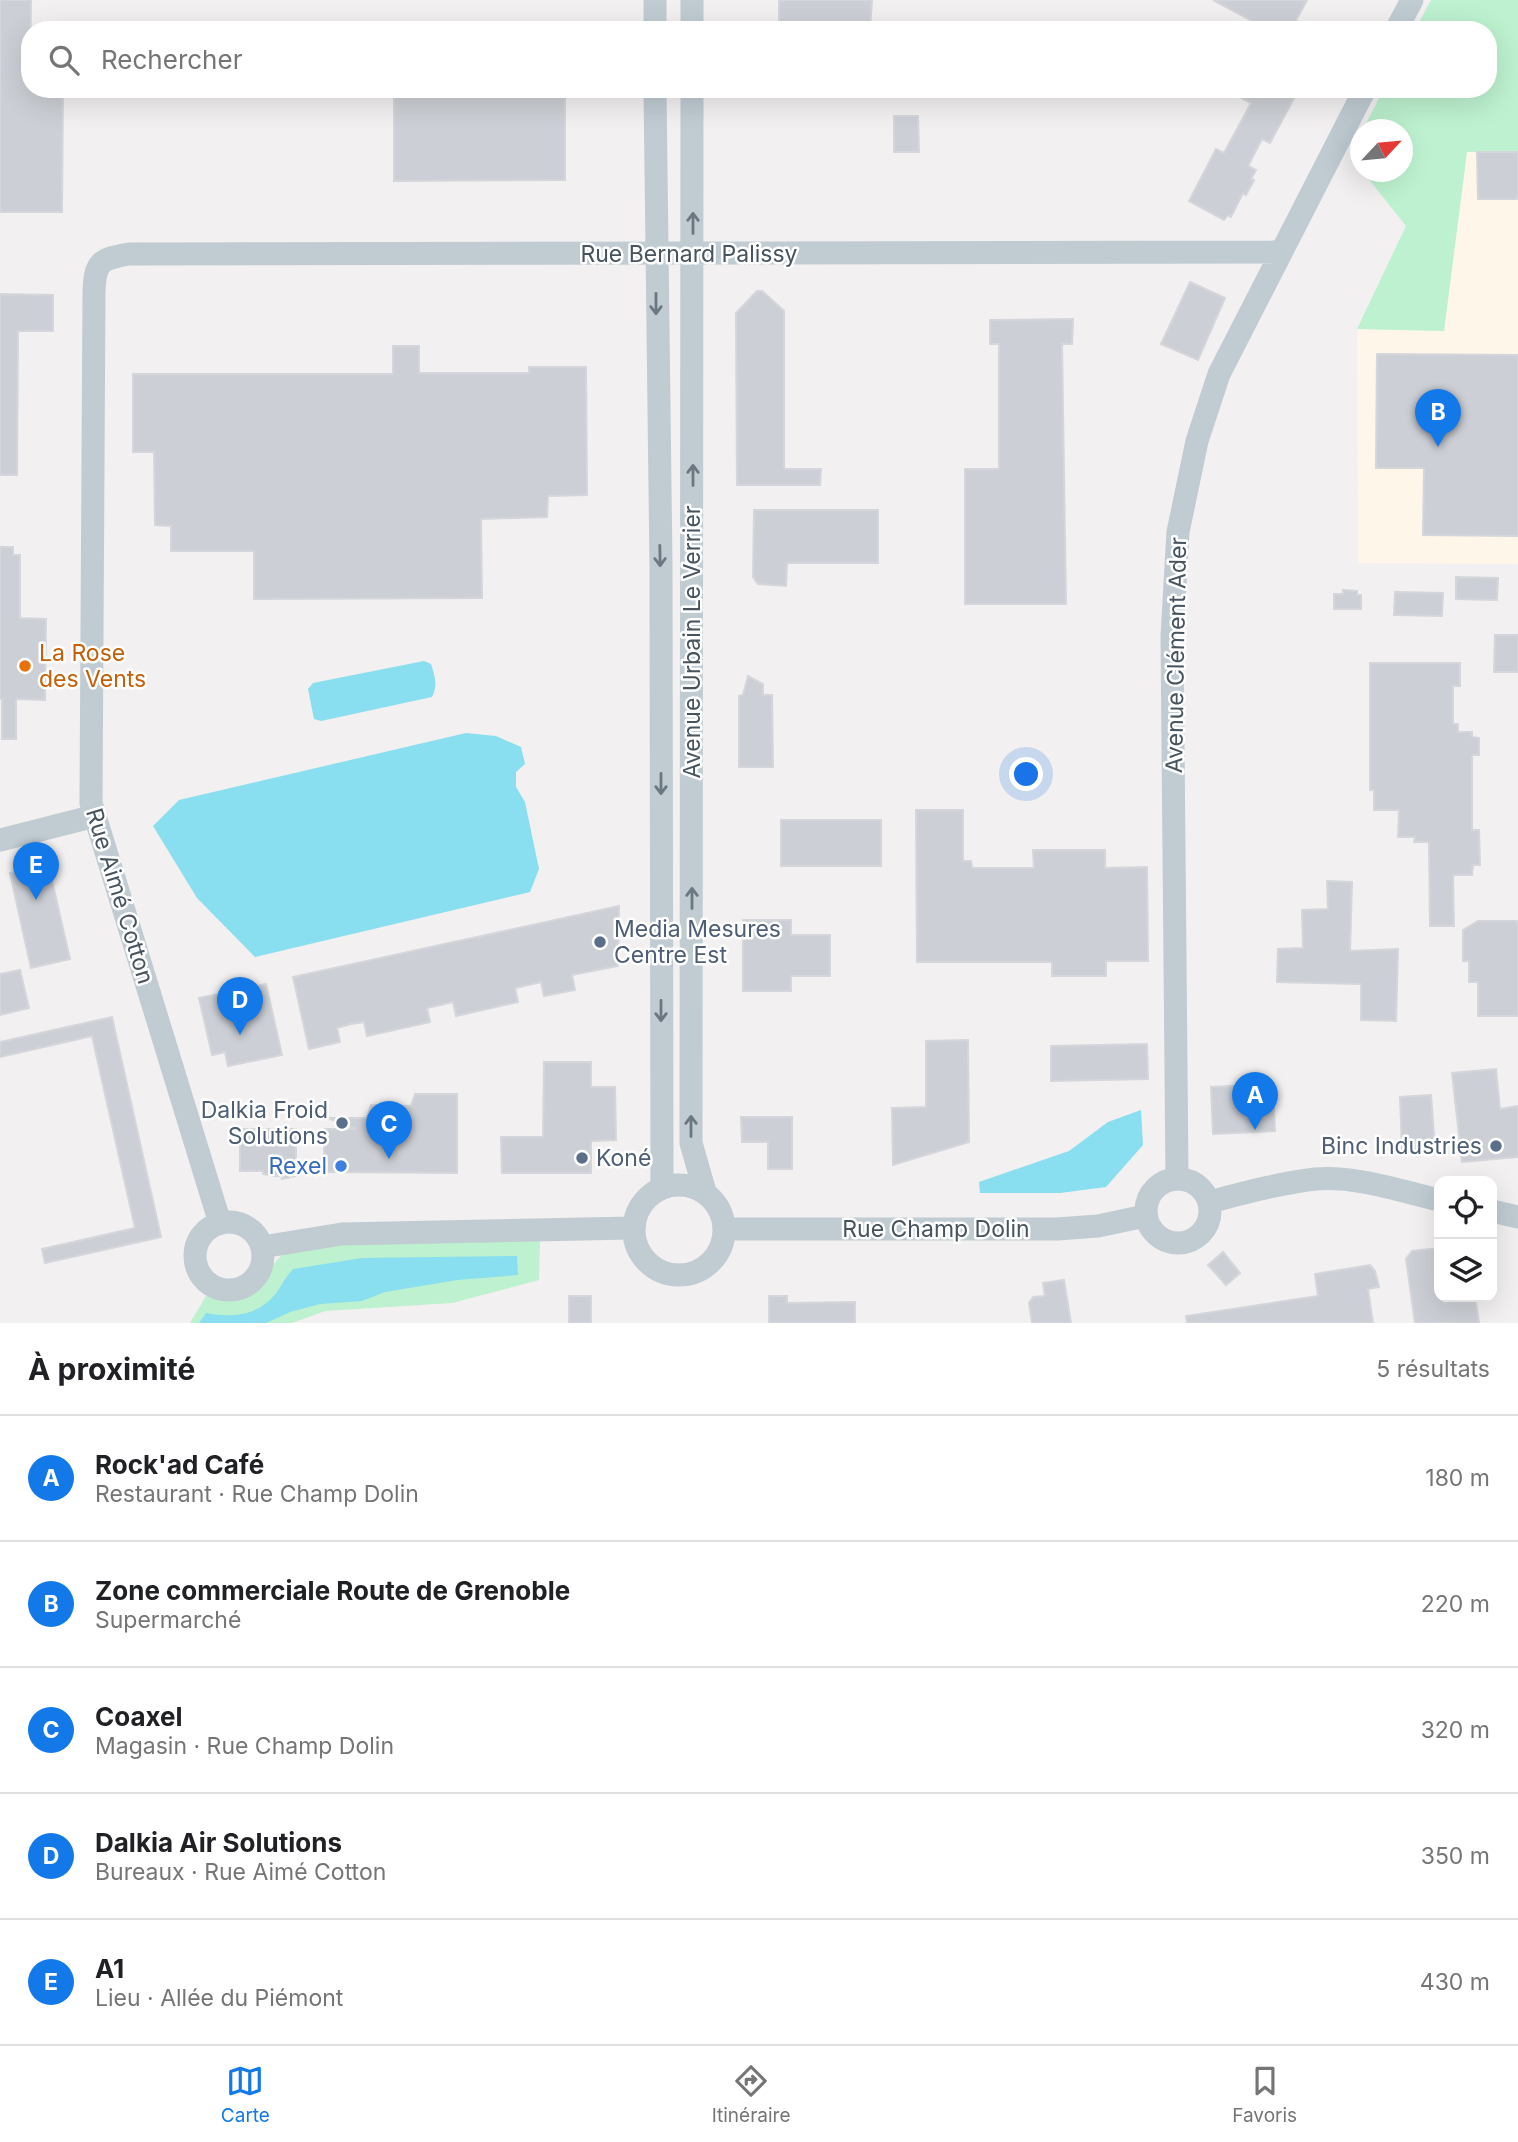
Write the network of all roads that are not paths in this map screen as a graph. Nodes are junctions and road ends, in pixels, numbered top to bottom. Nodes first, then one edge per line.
1 (656, 0) edge
2 (692, 0) edge
3 (1412, 0) edge
4 (655, 21) edge
5 (692, 21) edge
6 (1401, 21) edge
7 (655, 98) edge
8 (692, 98) edge
9 (1361, 98) edge
10 (1281, 252) junction
11 (656, 254) junction
12 (693, 254) junction
13 (99, 264) joint
14 (95, 816) junction
15 (0, 839) edge
16 (1177, 1178) junction
17 (662, 1188) junction
18 (705, 1192) junction
19 (1434, 1199) edge
20 (1209, 1202) junction
21 (1497, 1212) edge
22 (1146, 1216) junction
23 (1518, 1217) edge
24 (220, 1223) junction
25 (633, 1228) junction
26 (725, 1229) junction
27 (261, 1247) junction

1 - 4 street
2 - 5 street
3 - 6 street
7 - 11 street, Avenue Urbain Le Verrier
12 -> 8 street, Avenue Urbain Le Verrier
9 - 10 street, Avenue Clément Ader
10 - 12 street, Rue Bernard Palissy
10 - 16 street, Avenue Clément Ader
11 - 12 street, Rue Bernard Palissy
11 - 13 street, Rue Bernard Palissy
11 -> 17 street, Avenue Urbain Le Verrier
18 -> 12 street, Avenue Urbain Le Verrier
13 - 14 street, Rue Aimé Cotton
14 - 15 street
14 - 24 street, Rue Aimé Cotton
16 - 20 street
16 - 22 street
17 - 18 street
17 - 25 street
18 - 26 street
19 - 20 street
20 - 22 street
21 - 23 street
22 - 26 street, Rue Champ Dolin
24 - 27 street
24 - 27 street
25 - 26 street
25 - 27 street

